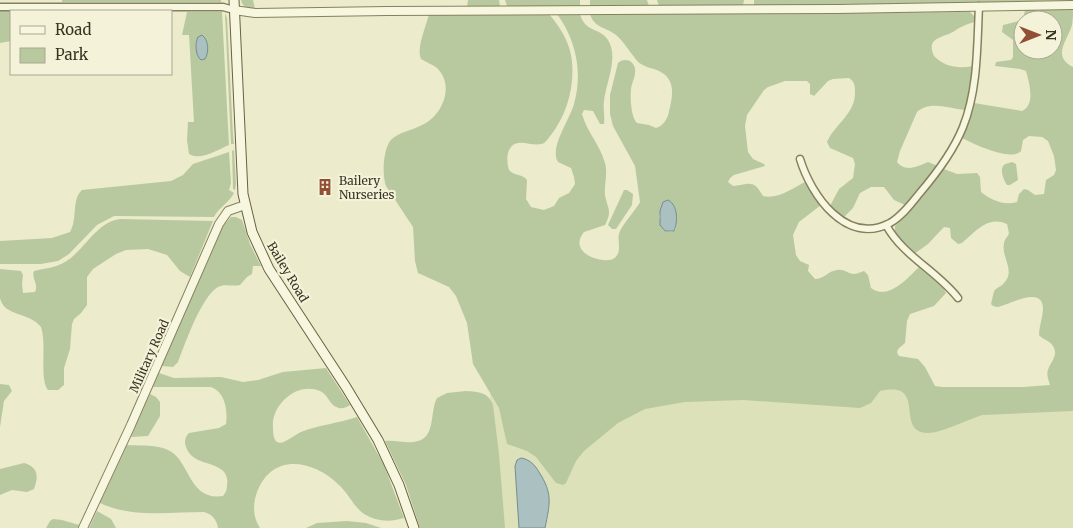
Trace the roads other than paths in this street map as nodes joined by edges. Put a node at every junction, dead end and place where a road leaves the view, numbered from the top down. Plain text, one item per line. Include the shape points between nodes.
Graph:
1 (234, 0) edge
2 (1073, 4) edge
3 (979, 6) junction
4 (0, 7) edge
5 (234, 10) junction
6 (800, 159) dead end
7 (245, 205) junction
8 (886, 224) junction
9 (958, 298) dead end
10 (83, 528) edge
11 (414, 528) edge

1 - 5 main road, Bailey Road
2 - 3 street
3 - 5 street via 252,13
3 - 8 street via 974,85 959,135 946,161 901,215
4 - 5 street via 223,7
5 - 7 main road, Bailey Road
6 - 8 street via 809,183 837,218 859,227 873,228
7 - 10 street, Military Road via 228,211 220,222
7 - 11 main road, Bailey Road via 252,232 267,265 382,447
8 - 9 street via 904,250 948,285

